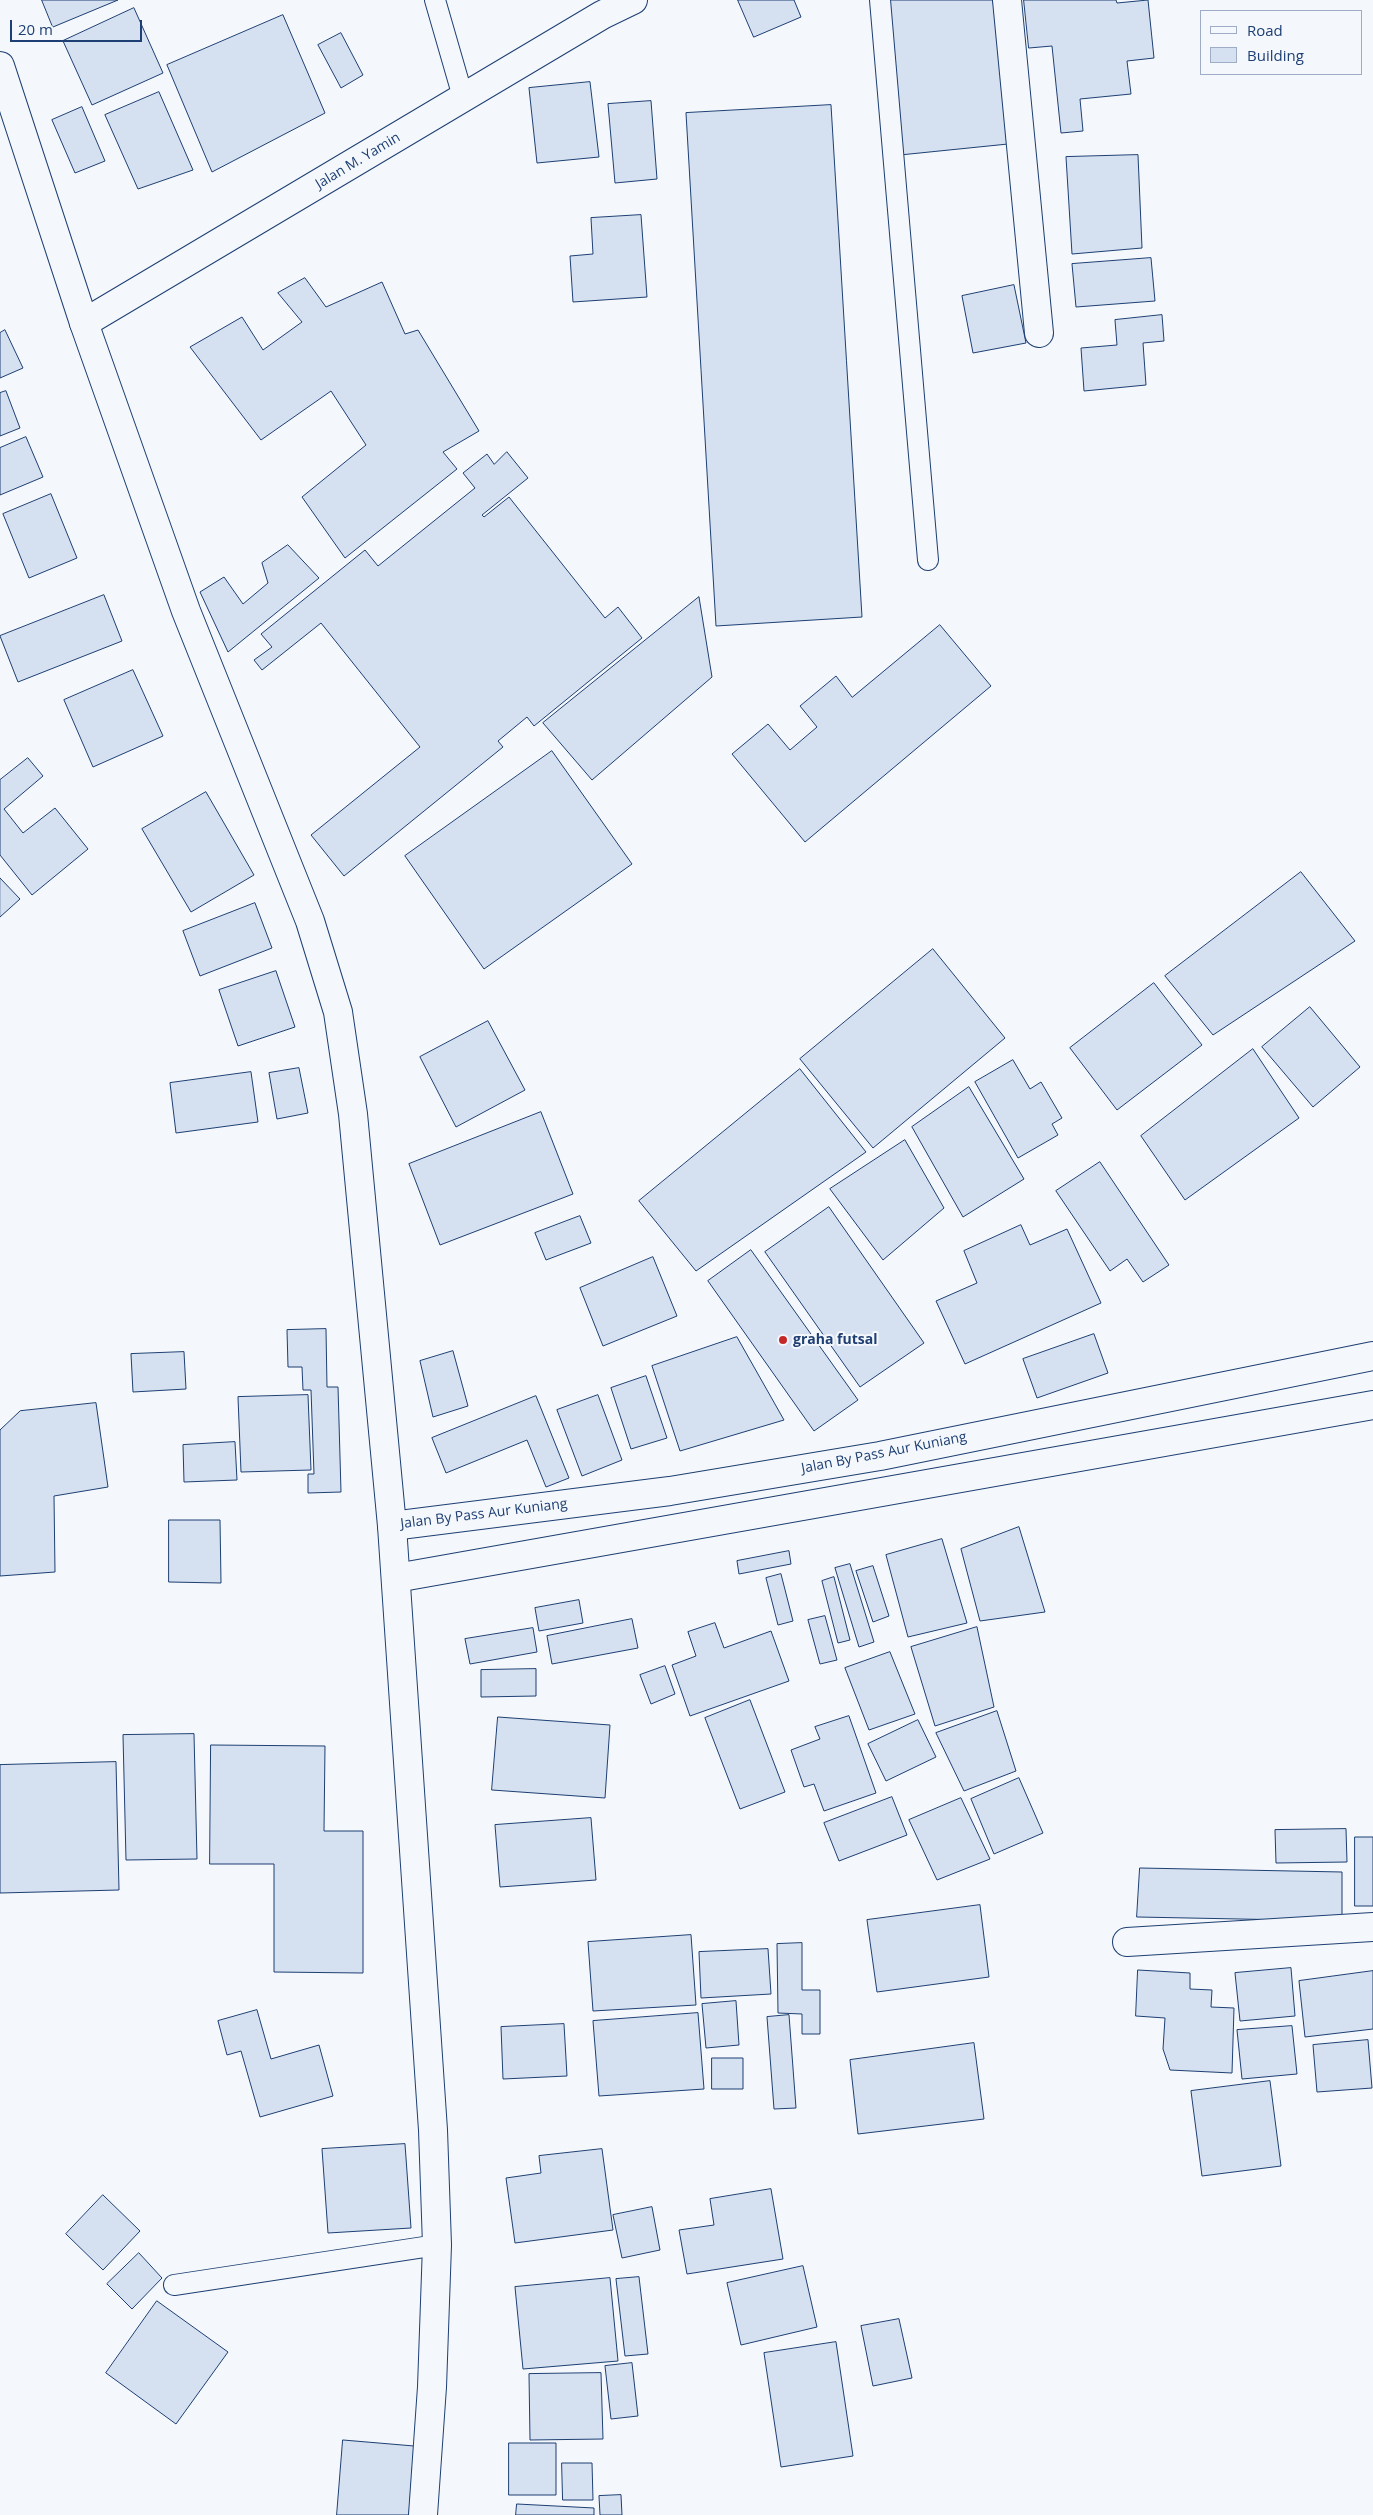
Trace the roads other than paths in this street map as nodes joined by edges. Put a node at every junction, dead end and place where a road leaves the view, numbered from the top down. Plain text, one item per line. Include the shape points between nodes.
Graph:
1 (434, 0) edge
2 (633, 0) edge
3 (880, 0) edge
4 (1007, 0) edge
5 (0, 66) edge
6 (463, 97) junction
7 (84, 323) junction
8 (1039, 333) dead end
9 (928, 560) dead end
10 (1373, 1356) edge
11 (1373, 1405) edge
12 (392, 1526) junction
13 (396, 1578) junction
14 (1373, 1927) edge
15 (1127, 1942) dead end
16 (437, 2245) junction
17 (174, 2285) dead end
18 (423, 2515) edge

1 - 6 lane
2 - 6 main road, Jalan M. Yamin
3 - 9 lane
4 - 8 main road
5 - 7 main road
6 - 7 main road, Jalan M. Yamin
7 - 12 main road via 186,611 310,921 338,1012 353,1114
10 - 12 main road, Jalan By Pass Aur Kuniang via 880,1456 670,1491
11 - 13 main road
12 - 13 main road
13 - 16 main road via 433,2130
14 - 15 main road
16 - 17 lane
16 - 18 main road

